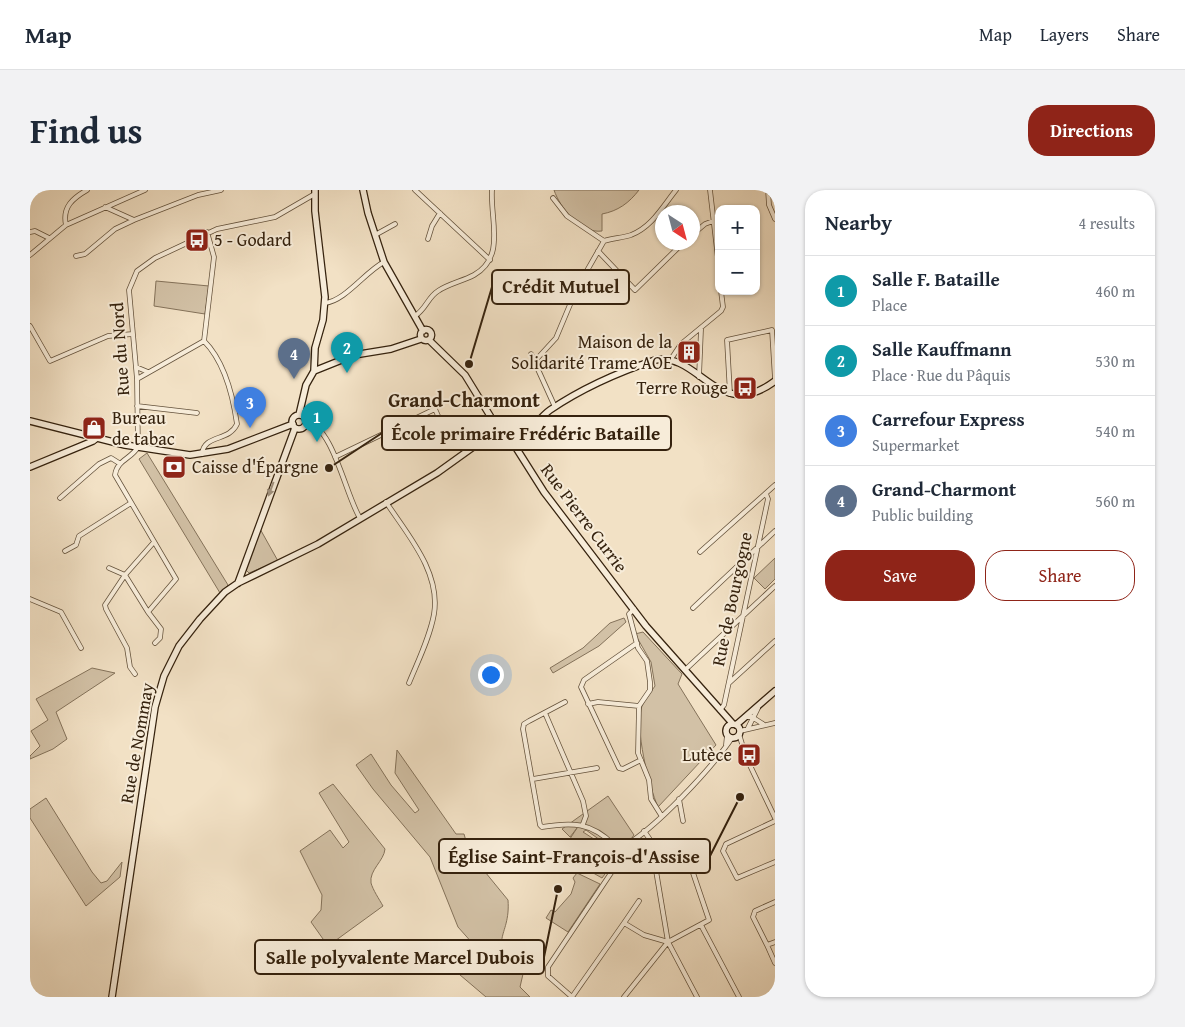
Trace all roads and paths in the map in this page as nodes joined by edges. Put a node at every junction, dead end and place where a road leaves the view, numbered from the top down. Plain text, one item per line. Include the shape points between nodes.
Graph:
1 (87, 190) edge
2 (145, 190) edge
3 (221, 190) edge
4 (363, 190) edge
5 (415, 190) edge
6 (492, 190) edge
7 (676, 190) edge
8 (710, 190) edge
9 (768, 190) edge
10 (314, 193) edge
11 (554, 198) dead end
12 (105, 207) junction
13 (440, 214) junction
14 (775, 219) edge
15 (134, 220) junction
16 (713, 221) junction
17 (395, 224) dead end
18 (66, 225) junction
19 (700, 228) edge
20 (30, 232) edge
21 (207, 232) junction
22 (374, 235) junction
23 (49, 238) junction
24 (428, 239) dead end
25 (604, 241) junction
26 (676, 250) edge
27 (717, 250) edge
28 (598, 251) junction
29 (30, 255) edge
30 (76, 256) dead end
31 (490, 260) junction
32 (384, 262) junction
33 (722, 295) edge
34 (325, 304) junction
35 (415, 316) junction
36 (30, 326) edge
37 (701, 329) junction
38 (423, 330) junction
39 (31, 332) edge
40 (133, 334) junction
41 (421, 338) junction
42 (429, 340) junction
43 (204, 341) junction
44 (531, 354) dead end
45 (671, 359) junction
46 (534, 362) junction
47 (136, 367) junction
48 (774, 368) edge
49 (314, 371) junction
50 (148, 372) junction
51 (699, 377) junction
52 (137, 379) junction
53 (775, 380) edge
54 (730, 394) junction
55 (137, 406) junction
56 (555, 407) junction
57 (197, 413) dead end
58 (299, 415) junction
59 (439, 418) dead end
60 (30, 421) edge
61 (306, 422) junction
62 (294, 426) junction
63 (500, 432) junction
64 (98, 438) junction
65 (512, 443) junction
66 (138, 447) junction
67 (202, 454) junction
68 (334, 457) junction
69 (119, 463) junction
70 (30, 468) edge
71 (775, 485) edge
72 (766, 494) junction
73 (60, 498) dead end
74 (386, 502) junction
75 (131, 503) junction
76 (360, 518) junction
77 (775, 531) edge
78 (154, 542) junction
79 (757, 547) junction
80 (64, 551) dead end
81 (700, 552) dead end
82 (109, 568) dead end
83 (125, 575) junction
84 (238, 583) junction
85 (775, 586) edge
86 (30, 599) edge
87 (693, 608) dead end
88 (634, 610) junction
89 (148, 612) junction
90 (742, 617) junction
91 (775, 641) edge
92 (155, 642) dead end
93 (637, 643) junction
94 (81, 648) dead end
95 (685, 670) junction
96 (135, 674) dead end
97 (409, 683) dead end
98 (729, 683) junction
99 (775, 691) edge
100 (565, 702) dead end
101 (588, 704) junction
102 (760, 705) junction
103 (639, 706) junction
104 (545, 713) junction
105 (722, 713) junction
106 (745, 717) junction
107 (754, 718) junction
108 (768, 724) junction
109 (775, 724) edge
110 (732, 725) junction
111 (748, 728) junction
112 (735, 735) junction
113 (641, 760) junction
114 (596, 768) dead end
115 (572, 772) junction
116 (533, 779) junction
117 (679, 799) junction
118 (661, 815) junction
119 (775, 820) edge
120 (683, 821) dead end
121 (582, 824) junction
122 (644, 831) junction
123 (614, 845) junction
124 (623, 847) junction
125 (615, 858) junction
126 (775, 862) edge
127 (656, 867) junction
128 (639, 901) dead end
129 (775, 902) edge
130 (624, 923) junction
131 (701, 925) junction
132 (668, 942) junction
133 (775, 942) edge
134 (767, 946) junction
135 (775, 963) edge
136 (112, 997) edge
137 (572, 997) edge
138 (624, 997) edge
139 (697, 997) edge
140 (739, 997) edge

1 - 18 street via 68,205
2 - 12 street
3 - 15 street via 198,195
4 - 22 street
5 - 13 street
6 - 31 street via 494,246
7 - 25 street via 642,228
8 - 16 street
9 - 14 street via 769,205
10 - 21 street via 275,217
10 - 34 street
11 - 25 street via 572,221
12 - 15 street
12 - 18 street
13 - 24 street
13 - 31 street
15 - 30 street via 115,229 84,254
16 - 19 street
16 - 27 street
17 - 22 street
18 - 23 street
20 - 23 street
21 - 40 street, Rue du Nord via 143,265 132,279
21 - 43 street via 214,257
22 - 32 street
23 - 29 street
25 - 28 street
26 - 28 street via 635,290
28 - 46 street via 577,288 556,338
31 - 35 street via 473,275 438,290 426,308
32 - 34 street
32 - 35 street
33 - 37 street via 721,311
34 - 49 street via 314,348
35 - 38 street
36 - 39 street
37 - 45 street via 681,344
37 - 51 street
38 - 41 street
38 - 42 street, Rue Pierre Currie via 432,334
39 - 40 street via 50,361 108,336
40 - 47 street, Rue du Nord
41 - 42 street
41 - 49 street via 391,349 354,356
42 - 63 street, Rue Pierre Currie via 470,381
43 - 50 street
43 - 67 street via 222,369 237,424 229,435 207,442
44 - 46 street
45 - 51 street
45 - 56 street via 644,363
46 - 56 street
47 - 50 street
47 - 52 street, Rue du Nord
48 - 53 street
48 - 54 street via 772,330 727,340
49 - 58 street via 306,385
50 - 52 street
51 - 54 street
52 - 55 street, Rue du Nord
53 - 54 street via 762,389
55 - 57 street
55 - 66 street, Rue du Nord
56 - 65 street via 525,436
58 - 61 street
58 - 62 street via 293,419
59 - 68 street via 435,409
60 - 64 street
61 - 62 street via 304,427
61 - 68 street via 317,425
62 - 67 street via 228,449
62 -> 84 street
63 - 65 street, Rue Pierre Currie
63 - 74 street, Rue de Nommay
64 - 66 street
64 - 70 street
65 - 88 street, Rue Pierre Currie via 544,492
66 - 67 street via 187,455
66 - 69 street
68 - 76 street
69 - 73 street via 112,458 99,464
69 - 75 street via 115,475
71 - 72 street
72 - 79 street, Rue de Bourgogne via 768,499
72 - 81 street
74 - 76 street, Rue de Nommay
74 - 97 street via 422,556 434,597 429,633
75 - 78 street
75 - 80 street via 79,536 76,545
76 - 84 street, Rue de Nommay via 318,544
77 - 79 street
78 - 83 street
78 - 89 street via 176,580
79 - 87 street
79 - 90 street, Rue de Bourgogne
82 - 83 street
83 - 89 street
83 - 96 street via 106,609 127,648 130,667
84 - 136 street, Rue de Nommay via 186,635 161,685
85 - 90 street
86 - 94 street via 62,612
88 - 93 street via 630,614
88 - 95 street, Rue Pierre Currie
89 - 92 street via 160,629 160,638
90 - 95 street
90 - 98 street, Rue de Bourgogne
91 - 98 street
93 - 101 street via 584,680 581,687
93 - 103 street via 647,661 650,686
95 - 105 street, Rue Pierre Currie
98 - 105 street, Rue de Bourgogne
99 - 102 street
100 - 104 street
101 - 103 street
101 - 113 street via 619,768
102 - 106 street
102 - 107 street
103 - 113 street via 638,753
104 - 115 street
104 - 116 street via 524,724 523,729
105 - 110 street, Rue Pierre Currie
106 - 107 street
106 - 110 street
107 - 108 street
107 - 111 street
108 - 109 street
108 - 111 street
110 - 112 street, Rue Pierre Currie
110 - 112 street
111 - 112 street
112 - 117 street
112 - 119 street
113 - 118 street via 649,780 651,799
114 - 115 street
115 - 116 street
115 - 121 street via 586,809
116 - 121 street via 542,827
117 - 118 street
117 - 120 street
118 - 122 street
119 - 126 street via 724,847 723,851 736,877 740,878
121 - 123 street
122 - 124 street
122 - 127 street via 651,842
123 - 124 street
123 - 125 street via 610,852
124 - 125 street via 624,854
125 - 137 street via 613,870 548,967 548,976
127 - 131 street via 690,864 709,916
127 - 132 street
128 - 130 street
129 - 134 street via 753,913
130 - 132 street via 644,935
130 - 137 street
131 - 132 street
131 - 140 street
132 - 138 street
132 - 139 street
133 - 134 street
134 - 135 street

